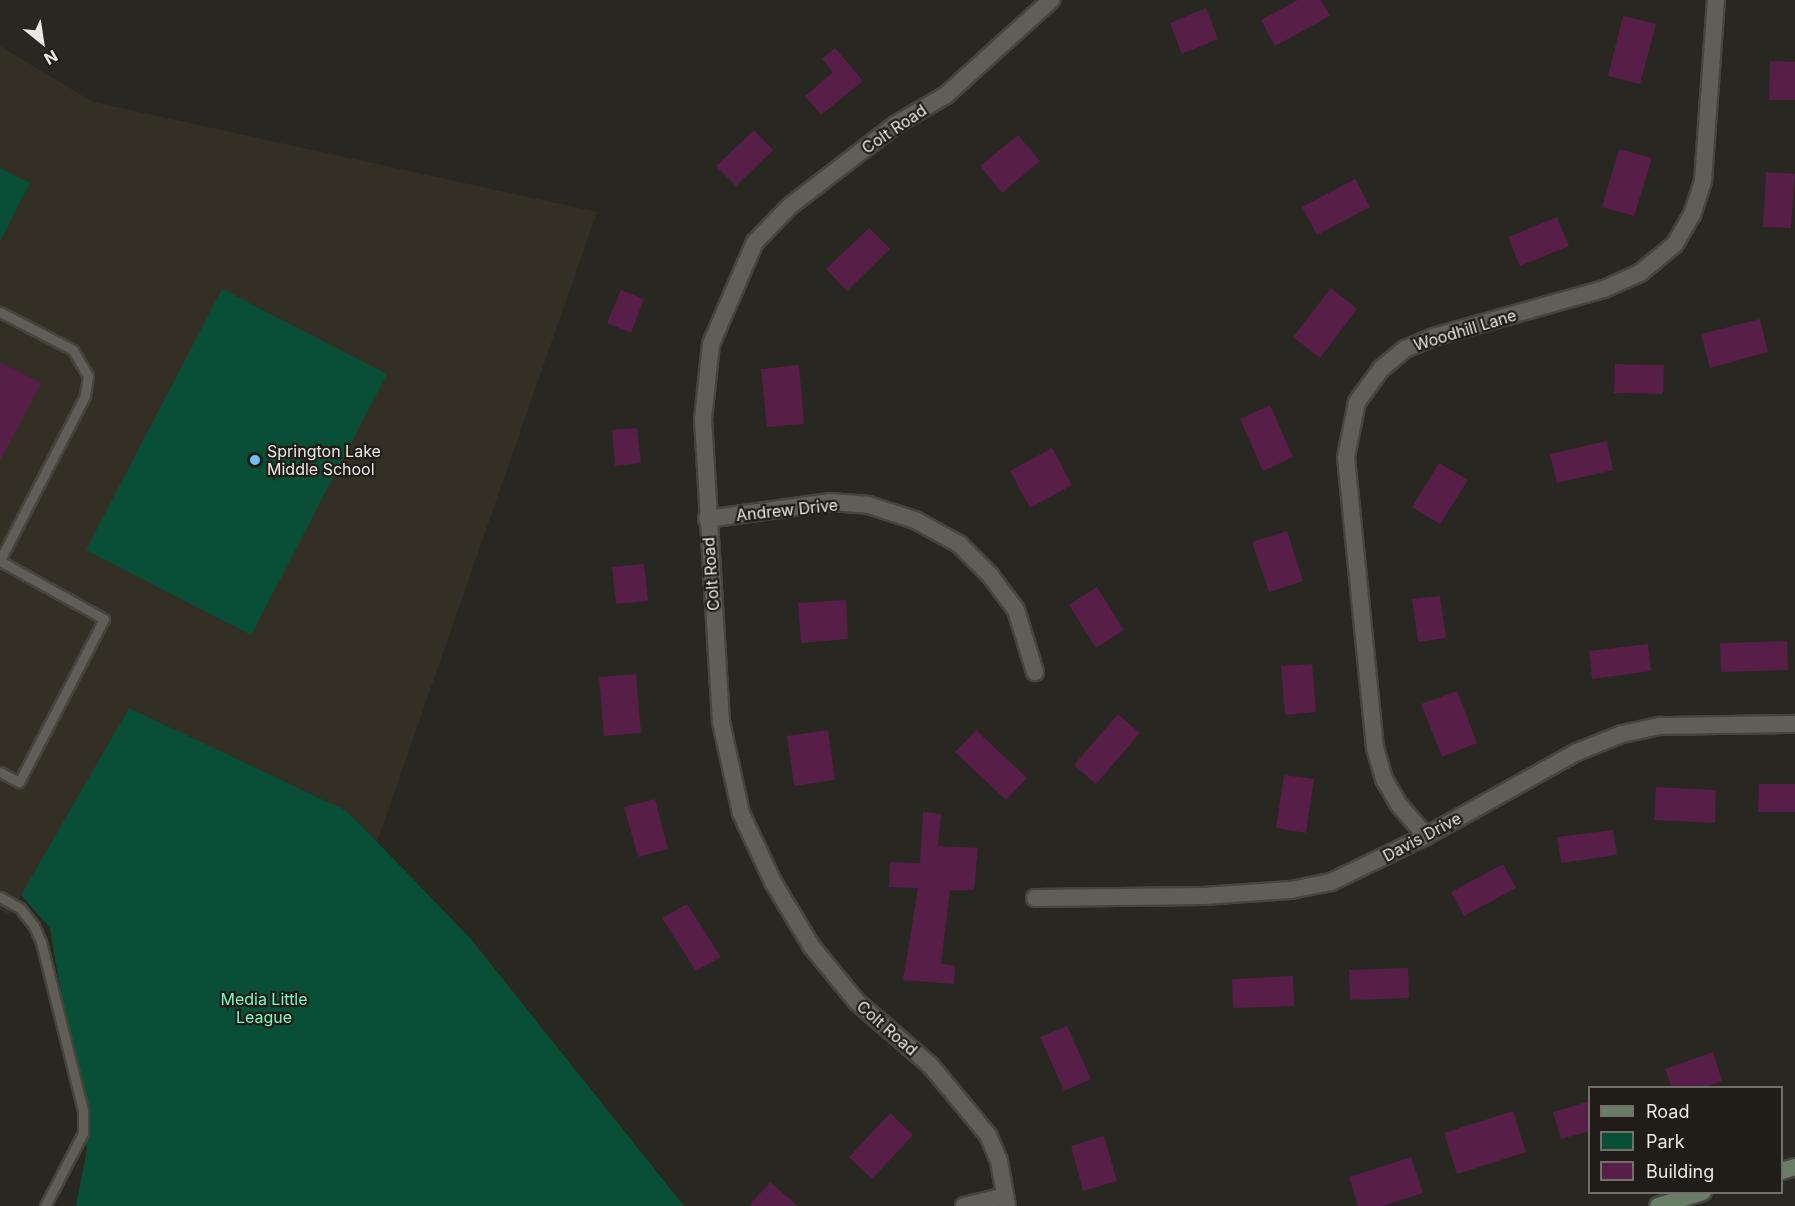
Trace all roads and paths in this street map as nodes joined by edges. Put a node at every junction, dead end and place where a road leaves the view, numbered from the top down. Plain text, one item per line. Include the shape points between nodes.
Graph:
1 (1051, 0) edge
2 (1716, 0) edge
3 (0, 312) edge
4 (707, 519) junction
5 (0, 560) edge
6 (1035, 672) dead end
7 (1795, 724) edge
8 (0, 772) edge
9 (1426, 836) junction
10 (0, 897) edge
11 (1035, 898) dead end
12 (1694, 1198) edge
13 (1006, 1201) edge
14 (45, 1206) edge
15 (964, 1206) edge
16 (1658, 1206) edge

1 - 4 street, Colt Road via 946,95 886,132 790,206 754,242 711,344 703,419
2 - 9 street, Woodhill Lane via 1703,181 1692,215 1675,244 1640,273 1604,289 1433,337 1405,349 1381,369 1357,402 1346,457 1375,748 1384,779 1399,805
3 - 5 lane via 73,350 88,376 85,396
4 - 6 street, Andrew Drive via 830,502 868,505 915,520 959,544 990,575 1016,610
4 - 13 street, Colt Road via 721,722 741,813 773,882 812,947 857,1002 930,1065 988,1135 999,1161
5 - 8 lane via 105,619 19,782
7 - 9 street, Davis Drive via 1661,726 1622,734 1577,753
9 - 11 street, Davis Drive via 1331,882 1291,890 1203,896
10 - 14 lane via 20,909 41,942 83,1111 80,1141
12 - 16 main road
13 - 15 street

